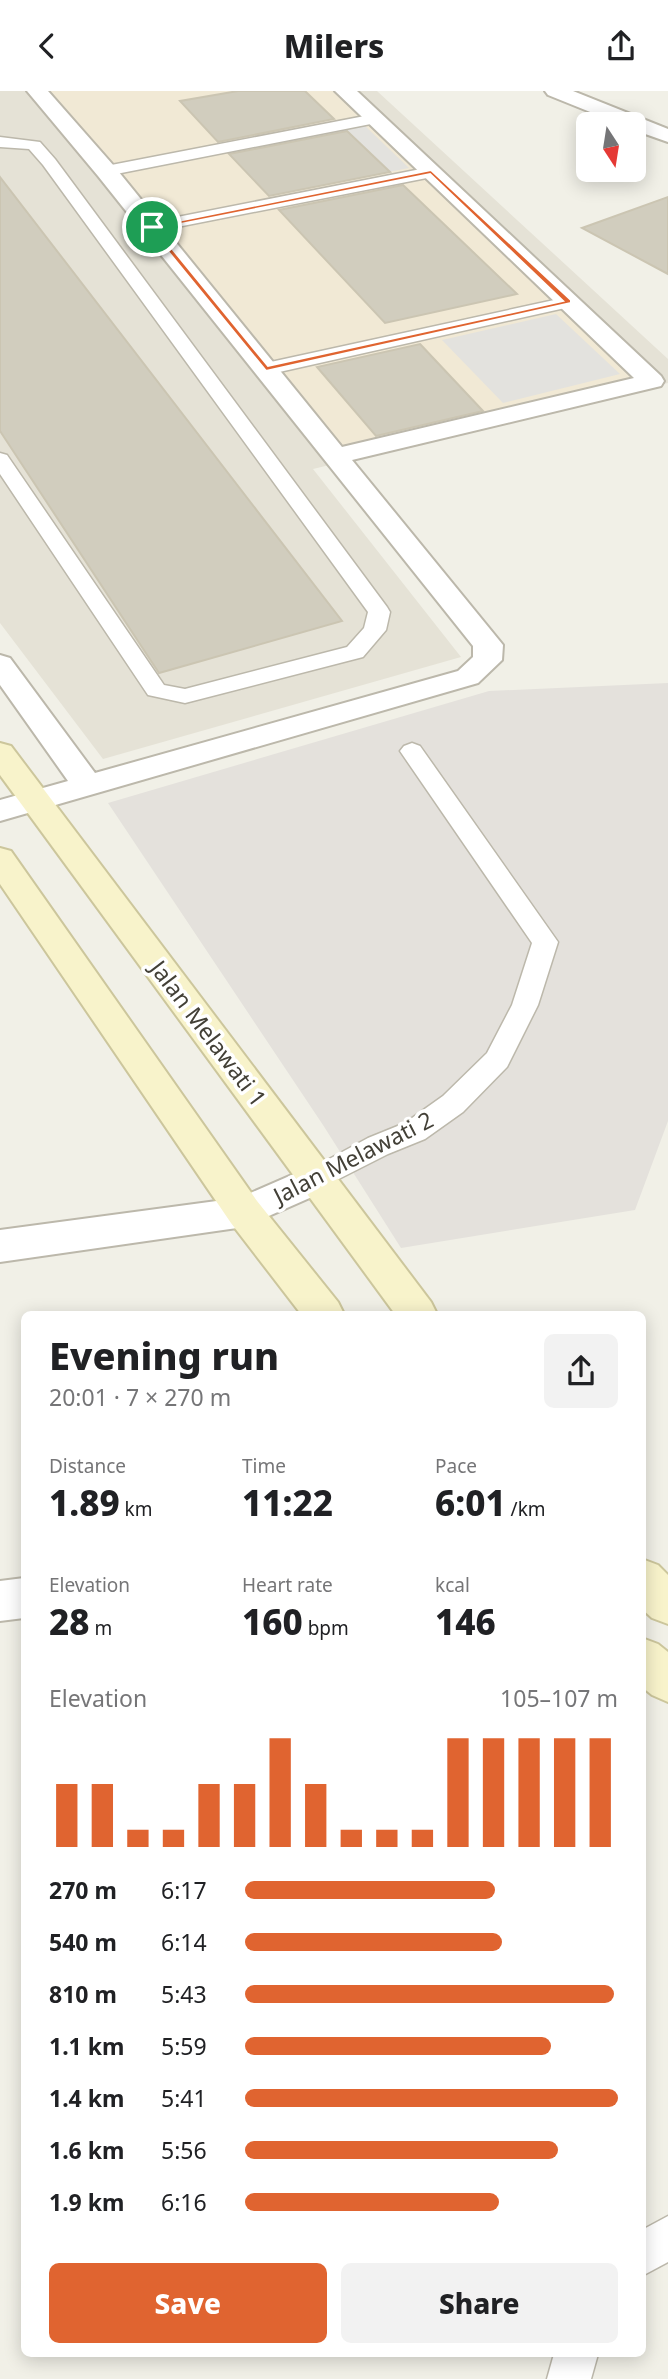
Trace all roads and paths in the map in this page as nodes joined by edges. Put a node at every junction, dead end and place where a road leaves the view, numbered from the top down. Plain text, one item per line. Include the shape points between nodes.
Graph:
1 (37, 91) edge
2 (345, 91) edge
3 (555, 91) edge
4 (375, 119) junction
5 (668, 136) edge
6 (0, 142) edge
7 (106, 171) junction
8 (431, 172) junction
9 (152, 227) junction
10 (568, 302) junction
11 (266, 369) junction
12 (336, 456) junction
13 (0, 459) edge
14 (22, 491) junction
15 (0, 499) edge
16 (0, 664) edge
17 (412, 751) dead end
18 (0, 753) edge
19 (89, 786) junction
20 (36, 801) junction
21 (0, 811) edge
22 (0, 859) edge
23 (317, 1179) junction
24 (244, 1212) junction
25 (0, 1246) edge
26 (322, 1311) edge
27 (415, 1311) edge
28 (646, 1583) edge
29 (21, 1598) edge
30 (0, 1601) edge
31 (668, 1604) edge
32 (646, 1662) edge
33 (668, 1680) edge
34 (668, 2237) edge
35 (646, 2252) edge
36 (575, 2357) edge
37 (569, 2379) edge

1 - 7 street
2 - 4 street
3 - 5 street
4 - 7 lane
4 - 8 street
6 - 14 lane via 34,145 49,162 379,612 375,630 355,652 185,696 156,690
7 - 9 street
8 - 9 lane
8 - 10 street
9 - 11 street
10 - 11 lane
10 - 12 street via 652,381
11 - 12 street
12 - 19 street via 488,645 487,660 468,677
13 - 14 lane
14 - 15 lane
16 - 19 street
17 - 23 lane, Jalan Melawati 2 via 545,941 525,1005 497,1060 453,1104 415,1131
18 - 20 street, Jalan Melawati 1
19 - 20 street
20 - 21 street
20 - 23 street, Jalan Melawati 1
22 - 24 street
23 - 24 street, Jalan Melawati 2
23 - 27 street, Jalan Melawati 1
24 - 25 street, Jalan Melawati 2
24 - 26 street
28 - 31 street
29 - 30 street
32 - 33 street
34 - 35 lane
36 - 37 lane

